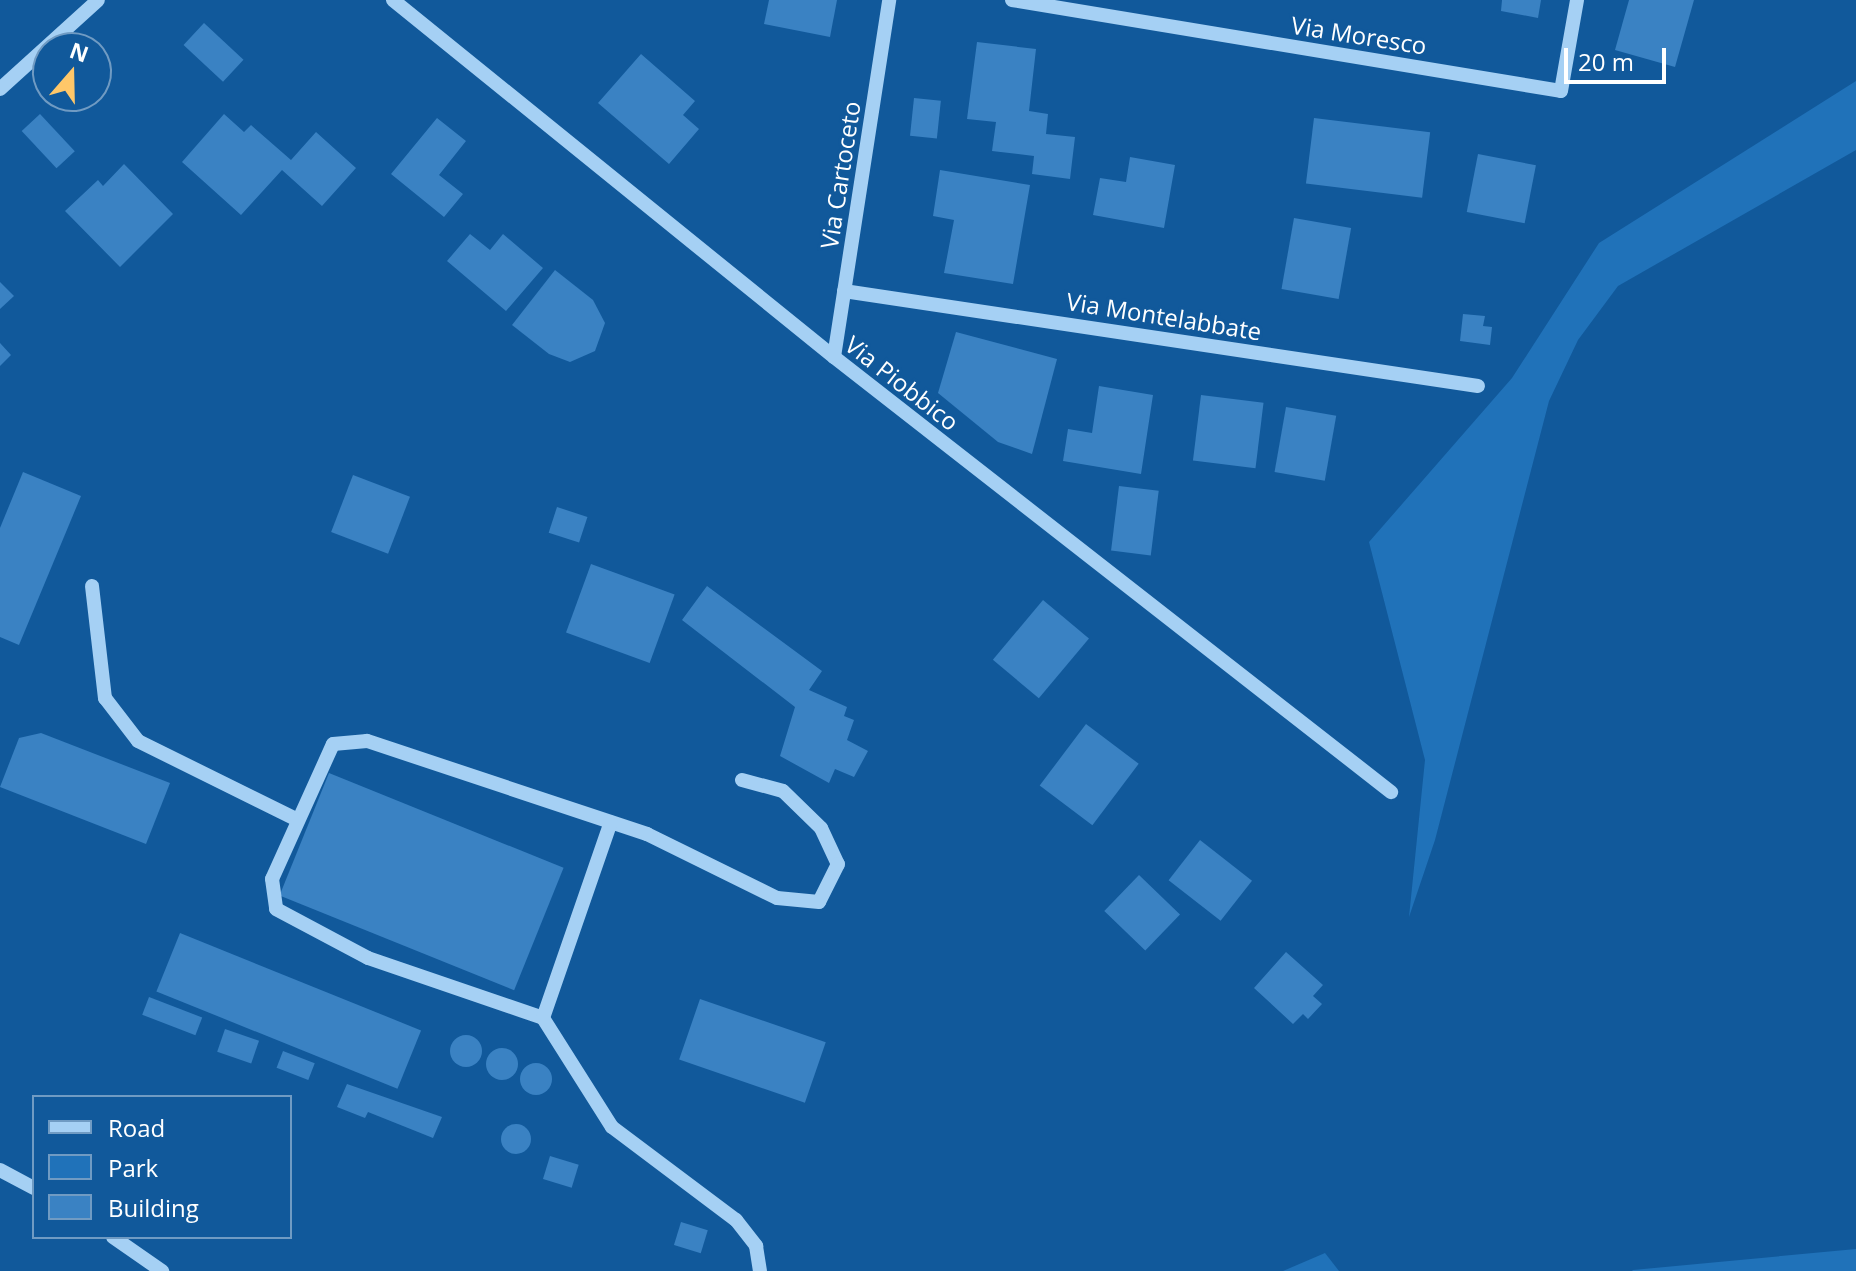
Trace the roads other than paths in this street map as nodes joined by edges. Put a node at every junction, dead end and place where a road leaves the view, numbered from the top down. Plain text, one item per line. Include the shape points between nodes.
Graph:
1 (98, 0) edge
2 (393, 0) edge
3 (889, 0) edge
4 (1012, 0) edge
5 (1577, 0) edge
6 (0, 89) edge
7 (844, 291) junction
8 (834, 357) junction
9 (1478, 386) dead end
10 (92, 586) dead end
11 (742, 780) dead end
12 (1391, 792) dead end
13 (298, 820) junction
14 (611, 822) junction
15 (543, 1018) junction
16 (0, 1170) edge
17 (32, 1187) edge
18 (116, 1239) edge
19 (162, 1271) edge
20 (760, 1271) edge

1 - 6 street
2 - 8 street, Via Piobbico
3 - 7 street, Via Cartoceto
4 - 5 street, Via Moresco via 1561,91
7 - 8 street, Via Cartoceto
7 - 9 street, Via Montelabbate
8 - 12 street, Via Piobbico
10 - 13 street via 105,698 138,741
11 - 14 street via 783,791 821,828 838,864 819,902 777,898 647,834
13 - 14 street via 333,744 367,741
13 - 15 street via 272,879 276,909 368,958
14 - 15 street
15 - 20 street via 612,1127 736,1220 756,1246
16 - 17 street
18 - 19 street

